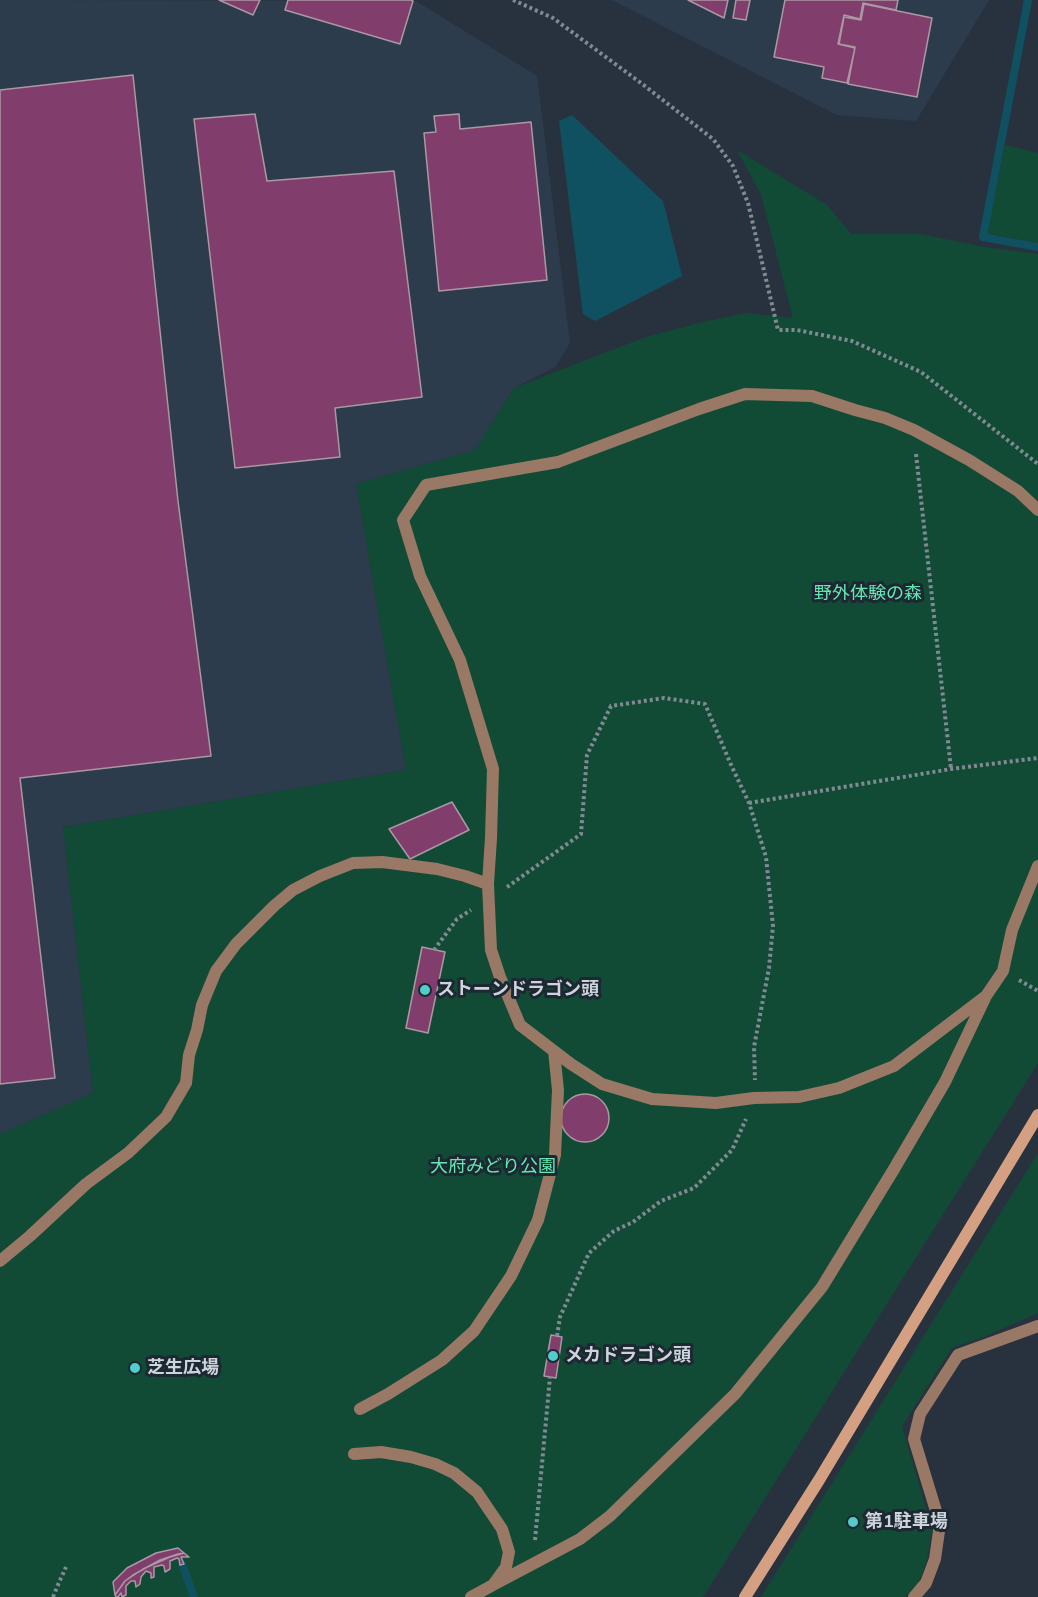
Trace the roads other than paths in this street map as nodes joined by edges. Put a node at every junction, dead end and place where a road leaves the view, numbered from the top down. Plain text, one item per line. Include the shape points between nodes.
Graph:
1 (1038, 510) edge
2 (1038, 866) edge
3 (488, 884) junction
4 (986, 996) junction
5 (554, 1051) junction
6 (1038, 1114) edge
7 (0, 1261) edge
8 (1038, 1326) edge
9 (360, 1409) dead end
10 (354, 1454) dead end
11 (493, 1585) junction
12 (471, 1597) edge
13 (745, 1597) edge
14 (914, 1597) edge

1 - 3 street via 1018,491 914,430 813,396 745,394 558,462 426,485 403,520 420,576 460,660 493,769
2 - 4 street via 1012,930 1003,971
3 - 5 street via 491,950 500,977 520,1025
3 - 7 street via 437,869 382,862 352,864 293,890 243,937 216,971 202,1005 186,1083 166,1117
4 - 5 street via 894,1066 839,1088 799,1097 717,1103 652,1099 602,1084
4 - 11 street via 945,1082 822,1287 735,1394 638,1490 580,1539
5 - 9 street via 558,1090 555,1155 538,1220 511,1276 474,1331 442,1360
6 - 13 street
8 - 14 street via 958,1355 920,1414 914,1439 940,1524 935,1559 926,1583
10 - 11 street via 381,1452 411,1457 454,1473 477,1492 502,1529 509,1552 506,1567
11 - 12 street

